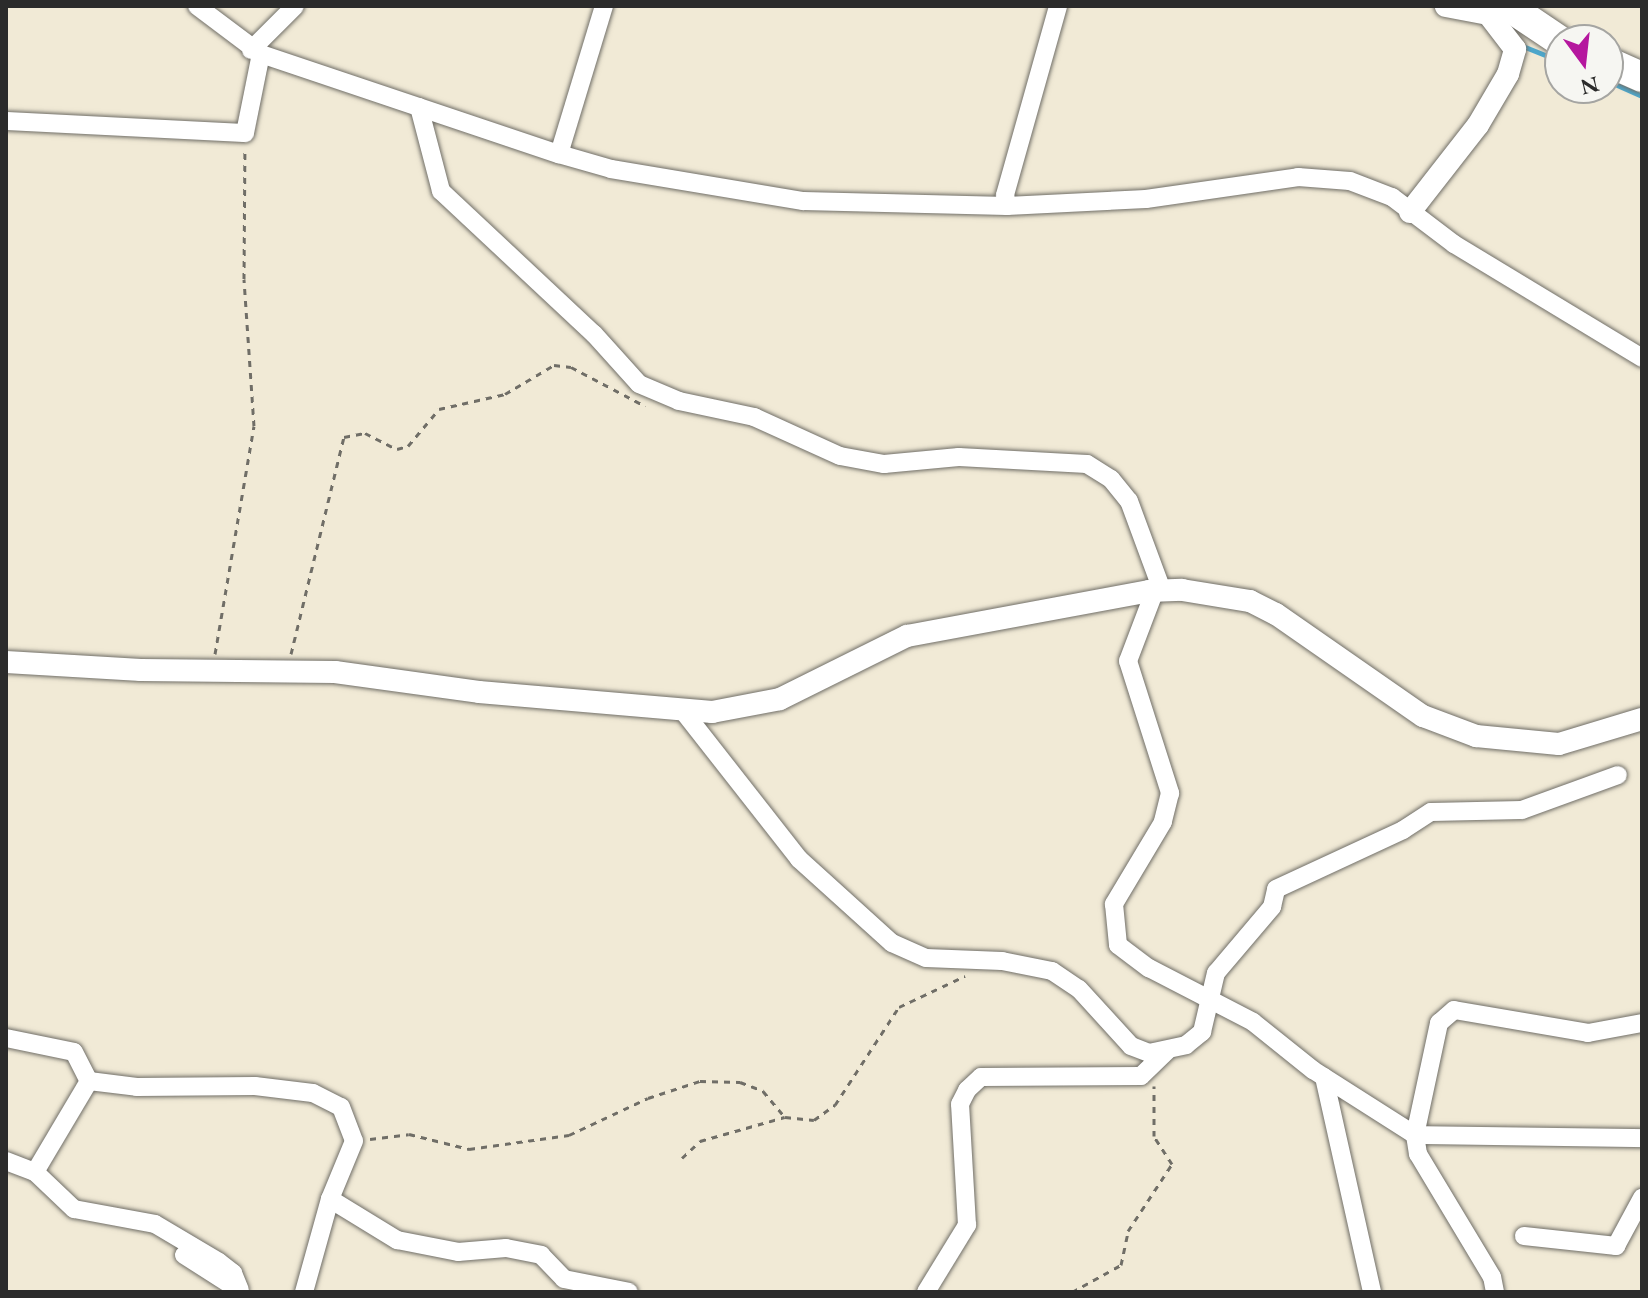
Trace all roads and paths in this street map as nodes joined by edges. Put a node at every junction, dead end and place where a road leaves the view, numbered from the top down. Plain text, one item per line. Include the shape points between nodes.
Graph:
1 (197, 6) edge
2 (295, 6) edge
3 (604, 6) edge
4 (1058, 6) edge
5 (1454, 9) edge
6 (1504, 26) edge
7 (1544, 37) edge
8 (256, 52) junction
9 (419, 107) junction
10 (6, 121) edge
11 (245, 133) junction
12 (559, 154) junction
13 (1007, 206) junction
14 (1410, 212) junction
15 (1642, 358) edge
16 (649, 407) dead end
17 (1159, 590) junction
18 (6, 662) edge
19 (212, 669) junction
20 (287, 669) junction
21 (683, 711) junction
22 (1642, 719) edge
23 (1618, 775) dead end
24 (967, 975) dead end
25 (1207, 998) junction
26 (1639, 1030) edge
27 (6, 1038) edge
28 (1163, 1052) junction
29 (1324, 1077) junction
30 (89, 1081) junction
31 (785, 1117) junction
32 (1415, 1135) junction
33 (1642, 1138) edge
34 (354, 1141) junction
35 (682, 1158) dead end
36 (6, 1161) edge
37 (35, 1172) junction
38 (1642, 1198) edge
39 (330, 1199) junction
40 (1524, 1236) dead end
41 (174, 1249) dead end
42 (241, 1291) edge
43 (304, 1292) edge
44 (629, 1292) edge
45 (926, 1292) edge
46 (1072, 1292) edge
47 (1372, 1292) edge
48 (1495, 1292) edge

1 - 8 street
2 - 8 street
3 - 12 street
4 - 13 street via 1005,195
5 - 6 street
6 - 7 highway
6 - 14 street via 1508,74 1478,125
8 - 9 street
8 - 11 street
9 - 12 street
9 - 17 street via 441,191 639,384 679,401 754,417 840,456 884,464 959,457 1087,464 1111,479 1129,501
10 - 11 street
11 - 19 path via 244,279 254,426
12 - 13 street via 611,169 803,201
13 - 14 street via 1146,199 1330,177 1392,197
14 - 15 street
16 - 20 path via 571,367 554,365 505,394 439,409 408,446 397,449 365,433 344,437
17 - 21 street via 907,636 780,699 745,709
17 - 22 street via 1250,601 1303,628 1423,716 1476,736 1559,744
17 - 25 street via 1128,661 1170,793 1163,822 1114,904 1118,945
18 - 19 street
19 - 20 street
20 - 21 street
21 - 28 street via 809,871 892,943 926,958 1002,961 1052,971 1079,989 1131,1046
23 - 25 street via 1522,810 1431,812 1276,889 1272,907 1216,973
24 - 31 path via 899,1007 835,1105 814,1120
25 - 28 street via 1202,1032
25 - 29 street via 1253,1022
26 - 32 street via 1588,1033 1454,1010 1439,1023
27 - 30 street via 74,1052
28 - 45 street via 1141,1076 981,1077 967,1090 960,1104 967,1225
28 - 46 path via 1151,1119 1161,1153 1172,1164 1128,1231 1121,1265
29 - 32 street
29 - 47 street
30 - 34 street via 313,1093 341,1107
30 - 37 street
31 - 34 path via 763,1091 740,1082 700,1081 648,1098 569,1135 469,1149 409,1134
31 - 35 path via 700,1141
32 - 33 street
32 - 48 street via 1418,1154 1492,1277
34 - 39 street
36 - 37 street
37 - 42 street via 74,1209 155,1224 219,1262 233,1273
38 - 40 street via 1616,1246
39 - 43 street
39 - 44 street via 397,1240 458,1252 506,1248 541,1255 564,1279
41 - 42 street

